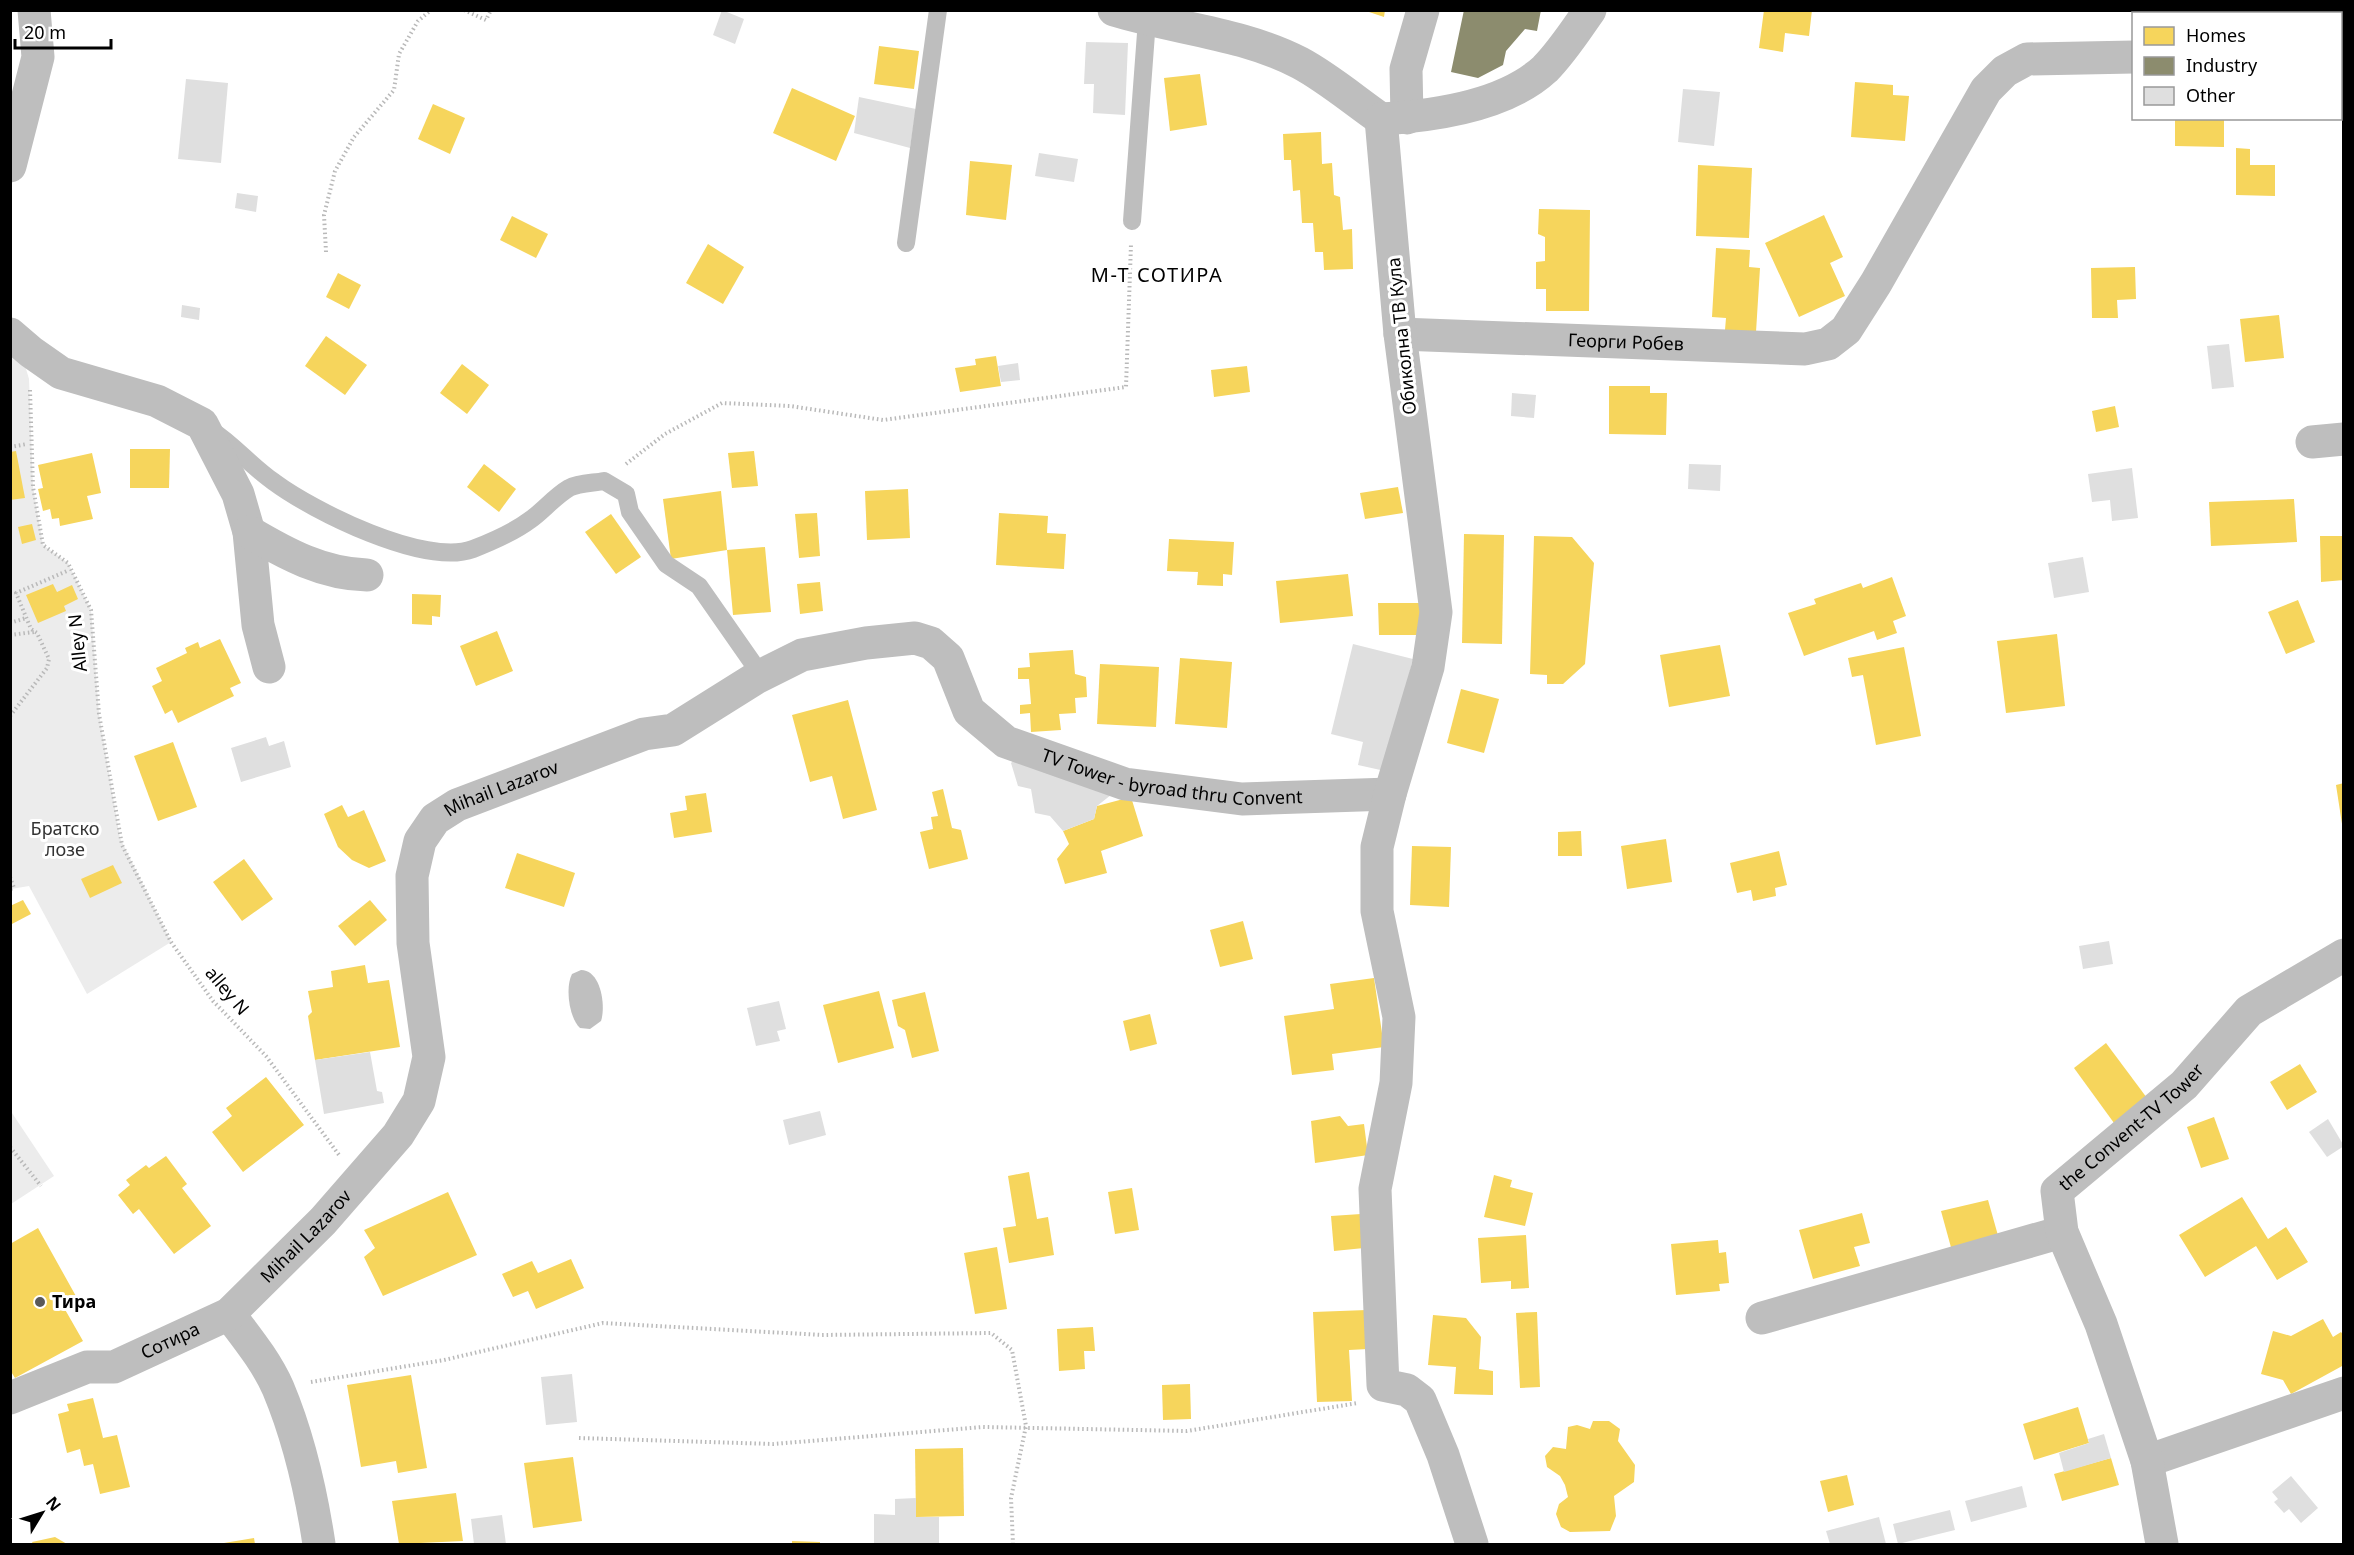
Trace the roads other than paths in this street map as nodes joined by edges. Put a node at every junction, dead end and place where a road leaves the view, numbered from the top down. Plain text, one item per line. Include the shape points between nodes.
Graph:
1 (34, 10) edge
2 (938, 10) edge
3 (1114, 10) edge
4 (1423, 10) edge
5 (1590, 10) edge
6 (1147, 20) junction
7 (2132, 57) edge
8 (1394, 118) junction
9 (10, 166) edge
10 (1132, 221) road end
11 (906, 243) dead end
12 (1400, 334) junction
13 (17, 340) edge
14 (202, 424) junction
15 (249, 532) junction
16 (367, 575) dead end
17 (269, 667) dead end
18 (756, 678) junction
19 (969, 711) joint
20 (1389, 794) junction
21 (2343, 955) edge
22 (2062, 1232) junction
23 (229, 1314) junction
24 (1762, 1318) dead end
25 (2343, 1393) edge
26 (10, 1398) edge
27 (2148, 1461) junction
28 (319, 1545) edge
29 (1472, 1545) edge
30 (2162, 1545) edge

1 - 9 street via 38,57
2 - 11 lane
3 - 6 street
4 - 8 street, Обиколна ТВ Кула
5 - 8 street via 1544,69 1512,91 1443,112
6 - 8 street via 1224,34 1301,63
6 - 10 lane
7 - 12 street, Георги Робев via 2027,59 2005,71 1986,90 1846,330 1828,344 1805,349
8 - 12 street, Обиколна ТВ Кула
12 - 20 street, Обиколна ТВ Кула via 1436,612 1428,667
13 - 14 street via 61,373 157,401
14 - 15 street via 238,494
14 - 18 lane via 231,443 273,482 309,503 357,528 413,548 445,553 471,550 529,521 570,487 604,481 626,494 630,512 666,564 699,586 752,662
15 - 16 street via 318,567
15 - 17 street via 258,625
18 - 19 street, Mihail Lazarov via 802,655 915,638 931,643 948,658
18 - 23 street, Mihail Lazarov via 673,730 644,734 457,806 435,819 420,841 412,876 413,943 429,1057 419,1101 398,1135 323,1221
19 - 20 street, TV Tower - byroad thru Convent via 1006,742 1125,784 1242,799
20 - 29 street, Обиколна ТВ Кула via 1377,847 1377,911 1399,1017 1396,1083 1375,1189 1383,1385 1407,1390 1420,1400 1443,1455
21 - 22 street, the Convent-TV Tower via 2249,1011 2184,1085 2057,1191
22 - 24 street
22 - 27 street, the Convent-TV Tower via 2101,1324
23 - 26 street, Сотира via 114,1367 87,1367
23 - 28 street via 259,1353 278,1388 309,1479
25 - 27 street
27 - 30 street, the Convent-TV Tower

